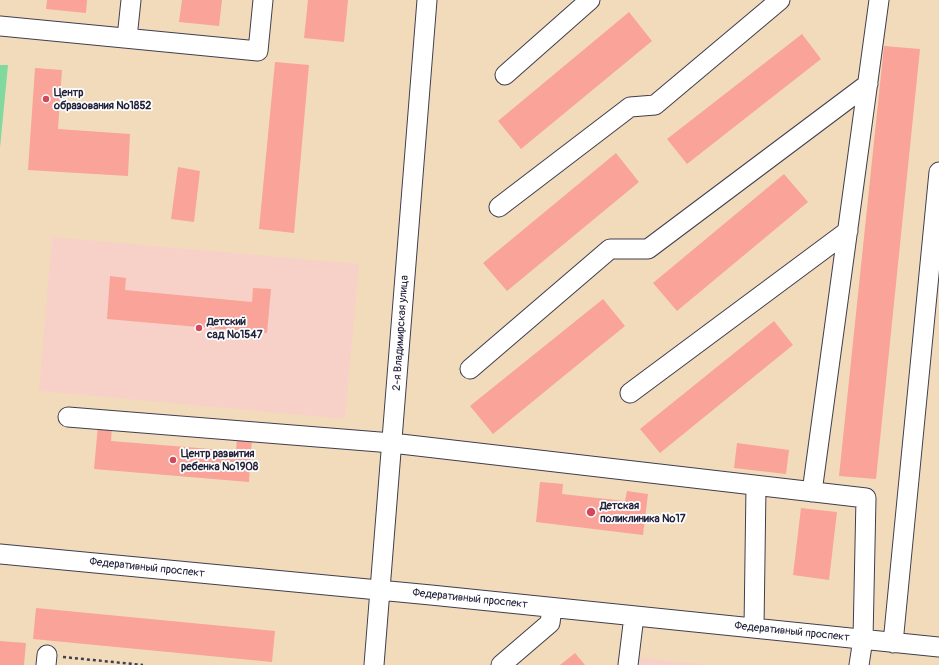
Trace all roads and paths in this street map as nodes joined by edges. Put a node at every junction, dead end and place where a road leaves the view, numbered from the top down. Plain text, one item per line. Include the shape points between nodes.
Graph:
1 (131, 0) edge
2 (263, 0) edge
3 (427, 0) edge
4 (590, 0) edge
5 (780, 0) edge
6 (879, 0) edge
7 (0, 26) edge
8 (127, 38) junction
9 (505, 75) dead end
10 (868, 84) junction
11 (939, 172) edge
12 (499, 207) dead end
13 (848, 231) junction
14 (470, 368) dead end
15 (630, 393) dead end
16 (68, 417) dead end
17 (392, 443) junction
18 (756, 486) junction
19 (812, 492) junction
20 (0, 554) edge
21 (381, 591) junction
22 (552, 608) junction
23 (634, 616) junction
24 (754, 628) junction
25 (863, 638) junction
26 (893, 642) junction
27 (939, 647) edge
28 (47, 660) edge
29 (143, 665) edge
30 (374, 665) edge
31 (501, 665) edge
32 (628, 665) edge
33 (859, 665) edge

1 - 8 street
2 - 8 street via 258,51
3 - 17 street, 2-я Владимирская улица
4 - 9 street
5 - 12 street via 655,105 630,107
6 - 10 street
7 - 8 street
10 - 13 street
10 - 14 street via 648,249 610,249
11 - 26 street
13 - 15 street
13 - 19 street
16 - 17 street
17 - 18 street
17 - 21 street, 2-я Владимирская улица
18 - 19 street
18 - 24 street
19 - 25 street via 866,498
20 - 21 street, Федеративный проспект
21 - 22 street, Федеративный проспект
21 - 30 street, 2-я Владимирская улица
22 - 23 street, Федеративный проспект
22 - 31 street via 550,623
23 - 24 street, Федеративный проспект
23 - 32 street
24 - 25 street, Федеративный проспект
25 - 26 street, Федеративный проспект
25 - 33 street
26 - 27 street, Федеративный проспект
28 - 29 path

